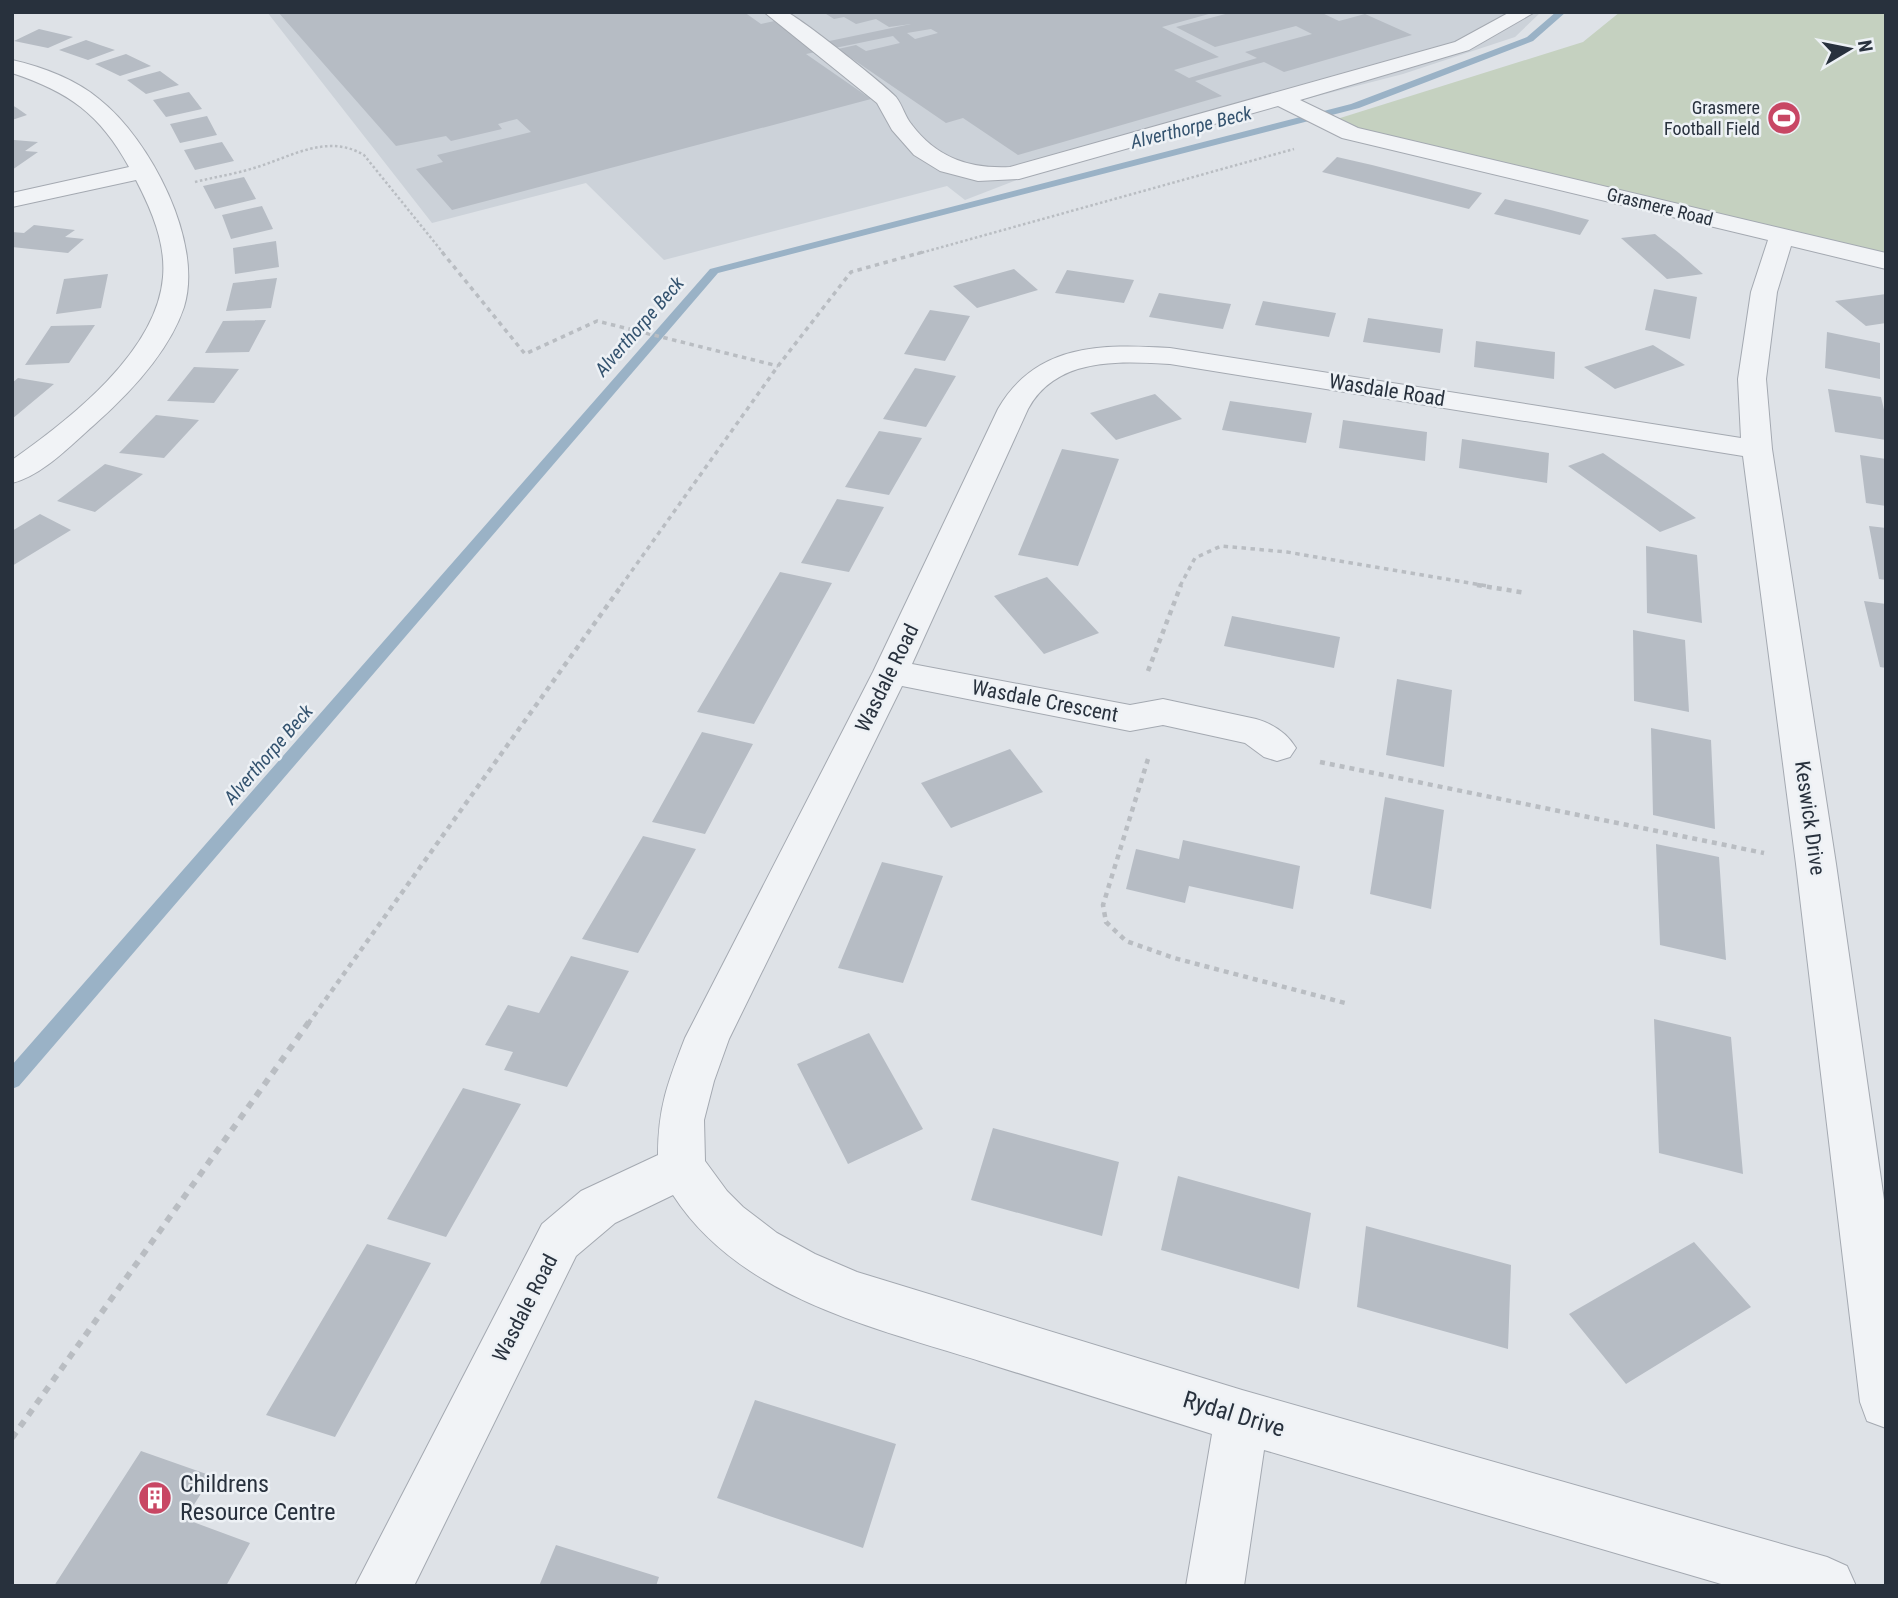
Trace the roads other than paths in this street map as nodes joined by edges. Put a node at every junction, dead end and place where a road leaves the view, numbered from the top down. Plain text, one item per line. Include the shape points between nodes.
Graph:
1 (774, 12) edge
2 (1525, 12) edge
3 (12, 66) edge
4 (1281, 99) junction
5 (148, 181) junction
6 (12, 200) edge
7 (1782, 236) junction
8 (1886, 261) edge
9 (1756, 449) junction
10 (12, 474) edge
11 (891, 672) junction
12 (1277, 748) road end
13 (682, 1167) junction
14 (1886, 1402) edge
15 (1242, 1417) junction
16 (384, 1586) edge
17 (1215, 1586) edge
18 (1827, 1586) edge

1 - 4 street via 889,103 898,123 929,154 973,175 1011,174
2 - 4 street via 1462,46
3 - 5 street via 69,86 94,103 118,127
4 - 7 street, Grasmere Road via 1350,133
5 - 6 street
5 - 10 street via 174,249 176,280 164,320 138,362 103,402
7 - 8 street, Grasmere Road
7 - 9 street, Keswick Drive via 1764,292 1752,379
9 - 11 street, Wasdale Road via 1170,356 1111,355 1069,363 1027,387 1013,410
9 - 14 street, Keswick Drive
11 - 12 street, Wasdale Crescent via 1256,732
11 - 13 street, Wasdale Road via 707,1038 681,1120
13 - 15 street, Rydal Drive via 710,1207 761,1252 811,1279
13 - 16 street, Wasdale Road via 598,1207 559,1240
15 - 17 street
15 - 18 street, Rydal Drive

